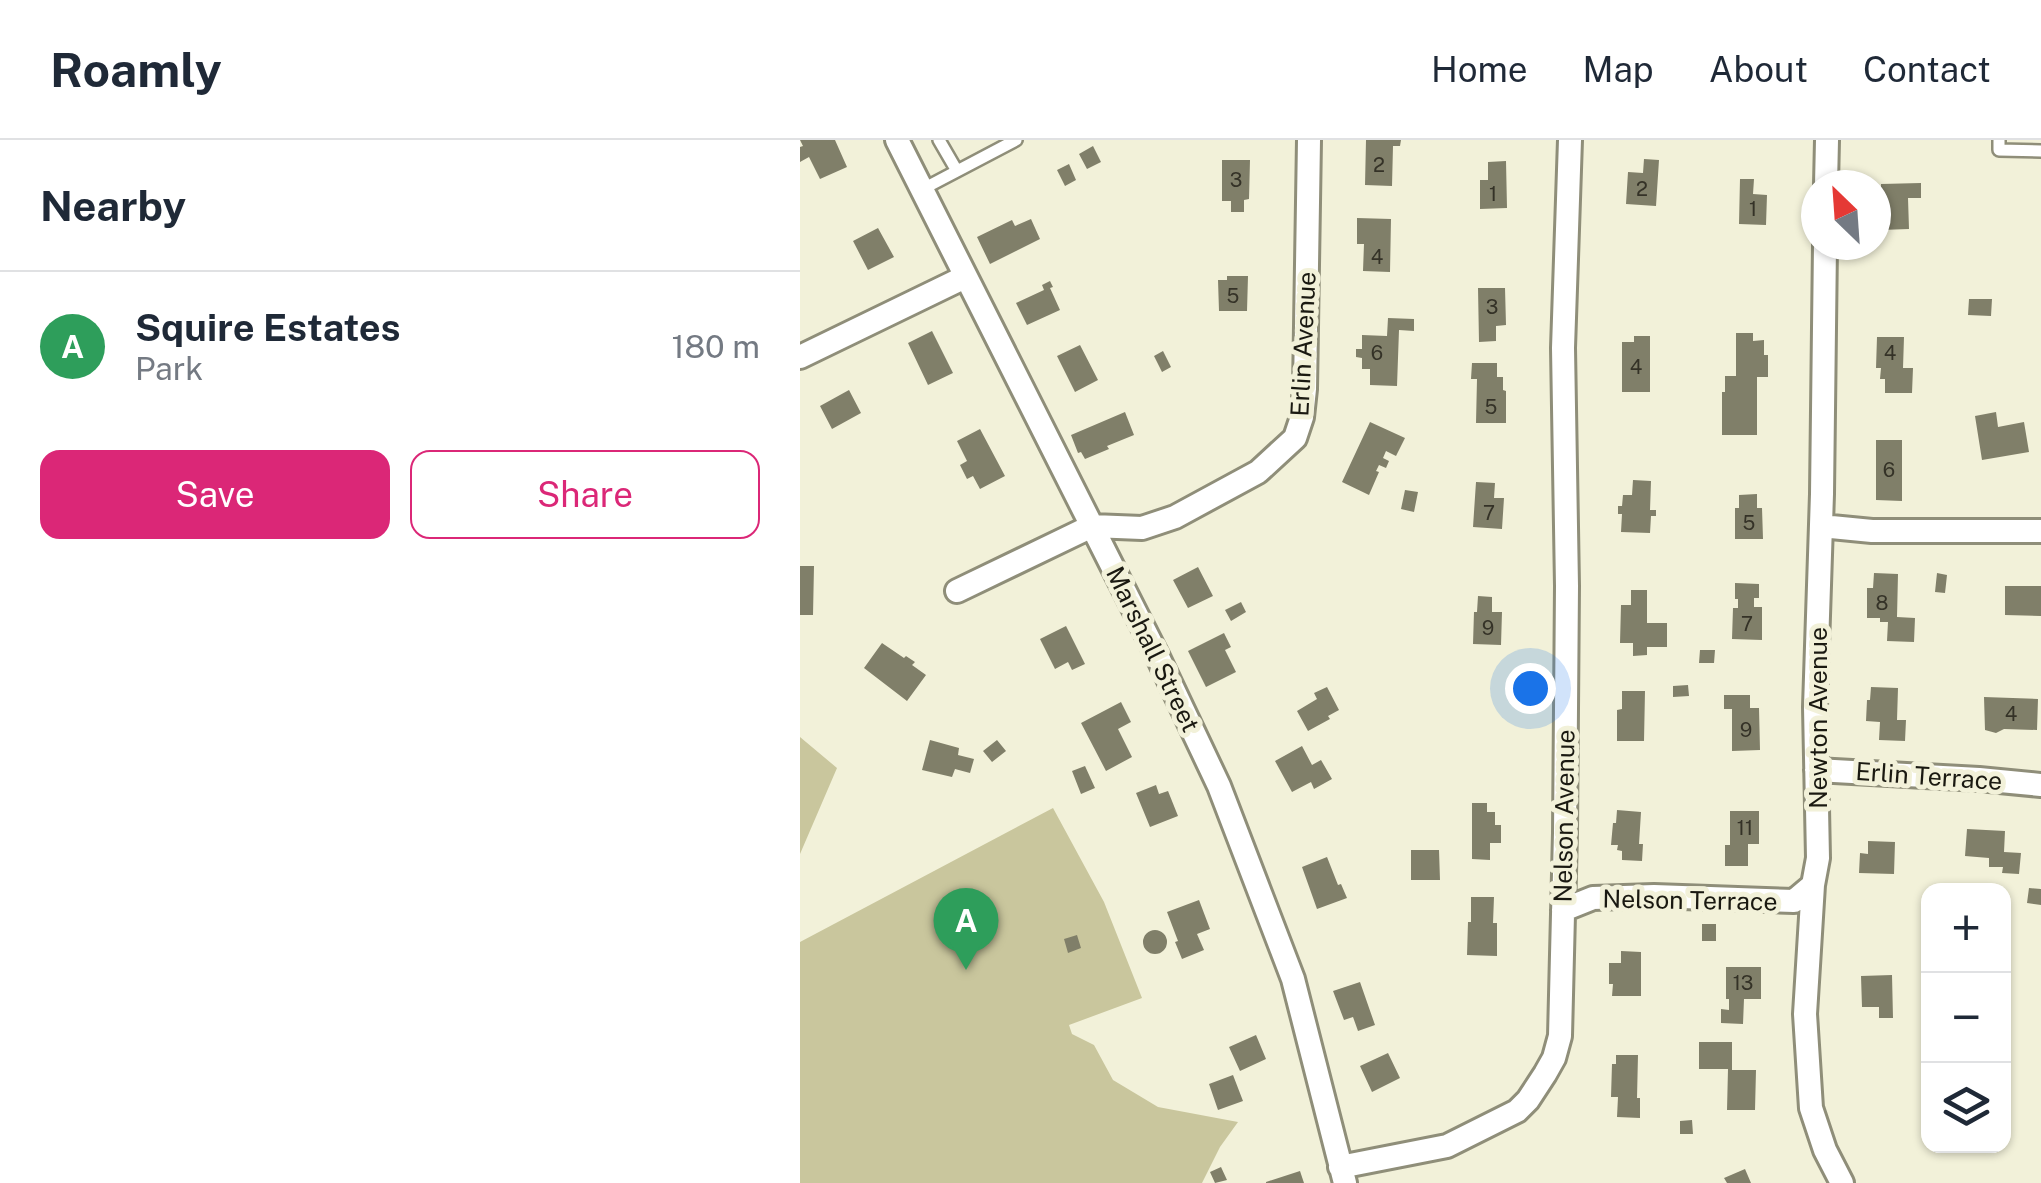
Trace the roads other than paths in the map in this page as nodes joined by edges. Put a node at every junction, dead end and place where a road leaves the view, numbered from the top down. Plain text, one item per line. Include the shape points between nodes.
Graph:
1 (897, 140) edge
2 (939, 140) edge
3 (1016, 140) edge
4 (1309, 140) edge
5 (1570, 140) edge
6 (1828, 140) edge
7 (1999, 140) edge
8 (2041, 151) edge
9 (1827, 170) edge
10 (958, 171) junction
11 (922, 190) junction
12 (1825, 260) edge
13 (965, 277) junction
14 (800, 357) edge
15 (1092, 526) junction
16 (1821, 526) junction
17 (2041, 531) edge
18 (957, 591) dead end
19 (1816, 770) junction
20 (2041, 785) edge
21 (1813, 885) junction
22 (1563, 910) junction
23 (1343, 1175) edge
24 (1842, 1183) edge

1 - 11 street, Marshall Street
2 - 10 lane
3 - 10 lane
4 - 15 street, Erlin Avenue via 1305,389 1296,438 1258,472 1175,517 1142,528
5 - 22 street, Nelson Avenue via 1563,348
6 - 9 street
7 - 8 lane via 2000,150
10 - 11 lane
11 - 13 street, Marshall Street
12 - 16 street, Newton Avenue
13 - 14 street
13 - 15 street, Marshall Street
15 - 18 street
15 - 23 street, Marshall Street via 1220,786 1292,978
16 - 17 street
16 - 19 street, Newton Avenue
19 - 20 street, Erlin Terrace
19 - 21 street, Newton Avenue
21 - 22 street, Nelson Terrace via 1794,901 1593,898
21 - 24 street, Newton Avenue via 1806,1057 1811,1108
22 - 23 street, Nelson Avenue via 1560,1036 1528,1100 1447,1146

